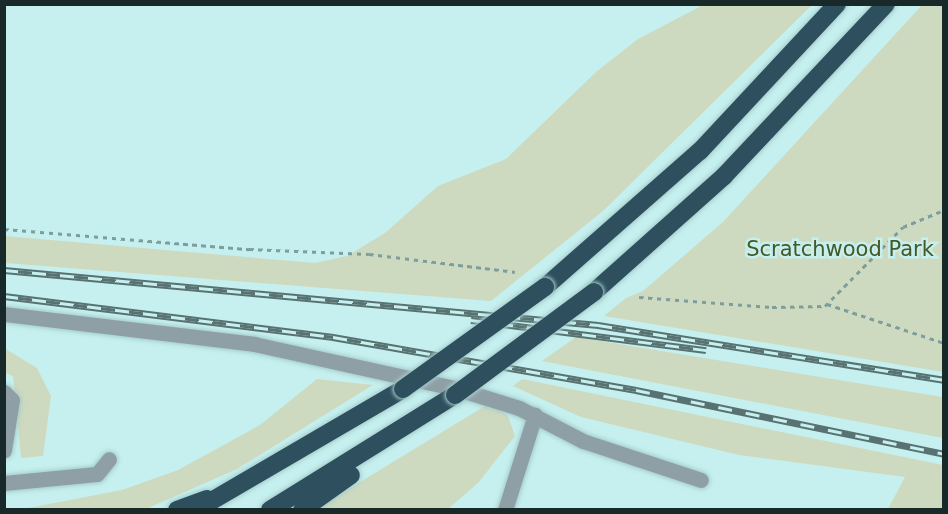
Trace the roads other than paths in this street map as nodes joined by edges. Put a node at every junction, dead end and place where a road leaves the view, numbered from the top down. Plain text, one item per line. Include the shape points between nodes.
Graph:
1 (837, 4) edge
2 (886, 4) edge
3 (4, 314) edge
4 (4, 392) edge
5 (455, 395) junction
6 (535, 416) junction
7 (4, 450) edge
8 (109, 459) dead end
9 (701, 480) dead end
10 (4, 483) edge
11 (237, 488) junction
12 (177, 510) edge
13 (196, 510) edge
14 (270, 510) edge
15 (302, 510) edge
16 (505, 510) edge

1 - 11 highway, bridge via 700,151 545,287 403,389
2 - 5 highway, bridge via 724,176 594,292
3 - 6 lane via 254,344 458,389
4 - 7 lane via 12,400
5 - 14 highway
5 - 15 highway
6 - 9 lane via 583,441
6 - 16 lane
8 - 10 lane via 97,474
11 - 12 highway
11 - 13 highway

